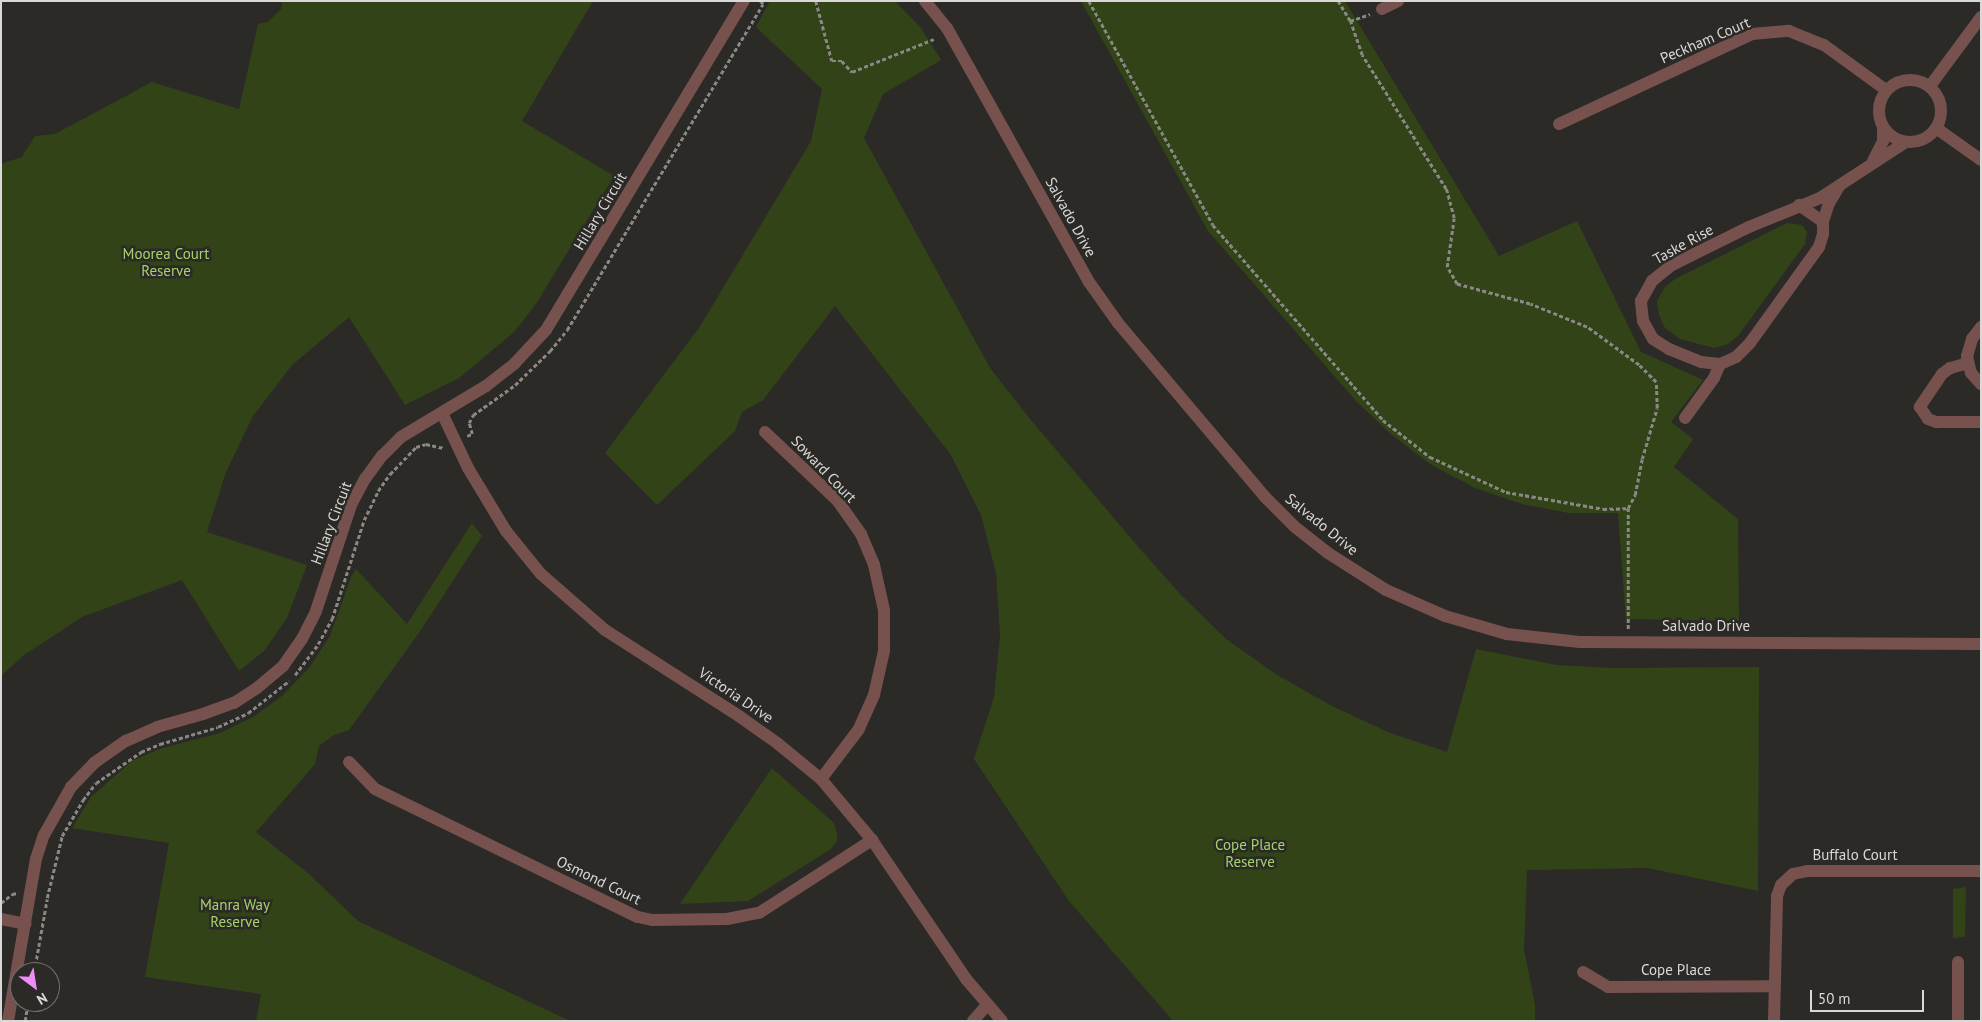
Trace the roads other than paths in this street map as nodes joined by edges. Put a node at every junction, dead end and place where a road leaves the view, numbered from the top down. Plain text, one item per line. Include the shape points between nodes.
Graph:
1 (744, 1) edge
2 (925, 1) edge
3 (1398, 1) edge
4 (1382, 9) road end
5 (1981, 17) edge
6 (1930, 86) junction
7 (1886, 90) junction
8 (1559, 124) dead end
9 (1883, 126) junction
10 (1936, 128) junction
11 (1906, 142) junction
12 (1981, 160) edge
13 (1872, 163) junction
14 (1840, 184) junction
15 (1800, 205) junction
16 (1823, 222) junction
17 (1981, 327) edge
18 (1968, 363) junction
19 (1720, 364) junction
20 (1981, 384) edge
21 (442, 413) junction
22 (1685, 418) dead end
23 (1981, 422) edge
24 (765, 432) dead end
25 (1981, 644) edge
26 (349, 762) dead end
27 (821, 779) junction
28 (872, 840) junction
29 (1981, 871) edge
30 (1, 919) edge
31 (26, 924) junction
32 (1958, 962) dead end
33 (1583, 972) dead end
34 (1774, 986) junction
35 (987, 1005) junction
36 (8, 1021) edge
37 (973, 1021) edge
38 (1002, 1021) edge
39 (1774, 1021) edge
40 (1958, 1021) edge

1 - 21 street, Hillary Circuit via 546,330 515,363 486,386
2 - 25 street, Salvado Drive via 947,28 1089,282 1118,323 1265,498 1328,553 1386,590 1445,616 1507,634 1580,642
3 - 4 street
5 - 6 street
6 - 7 street via 1913,79 1899,81
6 - 10 street via 1940,98 1942,112
7 - 8 street, Peckham Court via 1824,45 1789,32 1752,34
7 - 9 street via 1879,113
9 - 11 street via 1892,137
9 - 13 street, Taske Rise via 1884,141
10 - 11 street via 1924,139
10 - 12 street
11 - 13 street, Taske Rise
13 - 14 street, Taske Rise
14 - 15 street, Taske Rise via 1820,198
14 - 16 street, Taske Rise
15 - 16 street
15 - 19 street, Taske Rise via 1672,265 1652,281 1641,301 1643,321 1653,338 1669,349 1701,362
16 - 19 street, Taske Rise via 1821,241 1814,255 1750,342 1736,356
17 - 18 street via 1968,348
18 - 20 street
18 - 23 street via 1942,374 1920,407 1928,419 1936,422
19 - 22 street via 1714,378
21 - 27 street, Victoria Drive via 468,468 506,530 541,574 605,630 739,716
21 - 31 street, Hillary Circuit via 401,437 365,479 352,505 316,610 302,639 283,666 258,688 234,702 157,727 126,741 94,762 71,787 44,835 36,860
24 - 27 street, Soward Court via 837,500 861,534 874,565 884,610 884,651 874,695 859,729
26 - 28 street, Osmond Court via 374,789 638,917 652,920 727,919 759,913
27 - 28 street, Victoria Drive
28 - 35 street, Victoria Drive via 946,953
29 - 34 street, Buffalo Court via 1807,871 1793,874 1781,885 1777,896
30 - 31 street
31 - 36 street, Hillary Circuit
32 - 40 street
33 - 34 street, Cope Place via 1608,987
34 - 39 street, Buffalo Court
35 - 37 street
35 - 38 street, Victoria Drive

